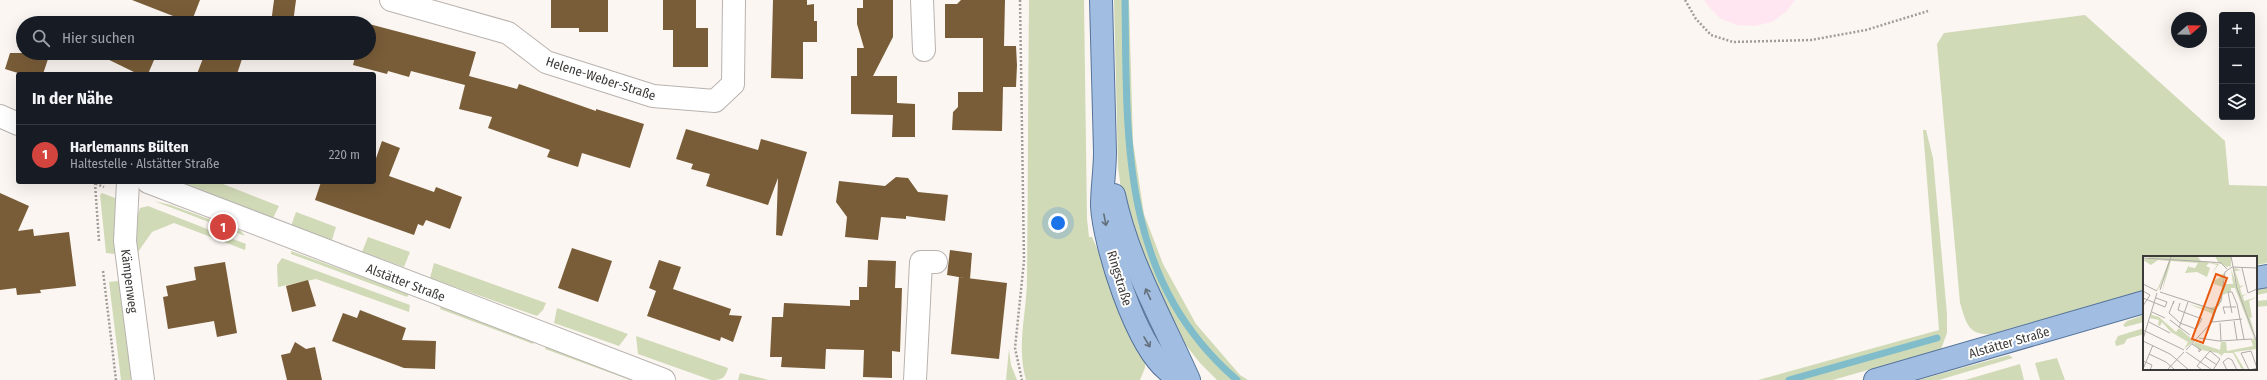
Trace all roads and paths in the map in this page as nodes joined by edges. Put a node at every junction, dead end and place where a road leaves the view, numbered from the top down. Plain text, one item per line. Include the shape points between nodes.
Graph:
1 (391, 0) edge
2 (734, 0) edge
3 (922, 0) edge
4 (1020, 0) edge
5 (1102, 0) edge
6 (1685, 0) edge
7 (1928, 11) dead end
8 (924, 50) dead end
9 (0, 116) edge
10 (16, 123) edge
11 (1105, 154) junction
12 (128, 184) edge
13 (153, 184) edge
14 (936, 262) dead end
15 (2267, 276) edge
16 (2257, 278) edge
17 (2143, 302) edge
18 (143, 380) edge
19 (664, 380) edge
20 (915, 380) edge
21 (1022, 380) edge
22 (1186, 380) edge
23 (1189, 380) edge
24 (1875, 380) edge

1 - 2 street, Helene-Weber-Straße via 508,33 546,62 646,94 715,102 733,84
3 - 8 street
4 - 21 path via 1024,261 1015,348
5 - 11 main road, Ringstraße
6 - 7 path via 1696,19 1711,35 1733,42 1811,40 1866,30
9 - 10 street
11 -> 22 main road, Ringstraße via 1102,207 1121,288 1135,323 1153,352 1167,370
23 -> 11 main road, Ringstraße via 1148,295 1128,246
12 - 18 street, Kämpenweg via 125,241
13 - 19 street, Alstätter Straße
14 - 20 street via 921,262
15 - 16 main road
17 - 24 main road, Alstätter Straße

